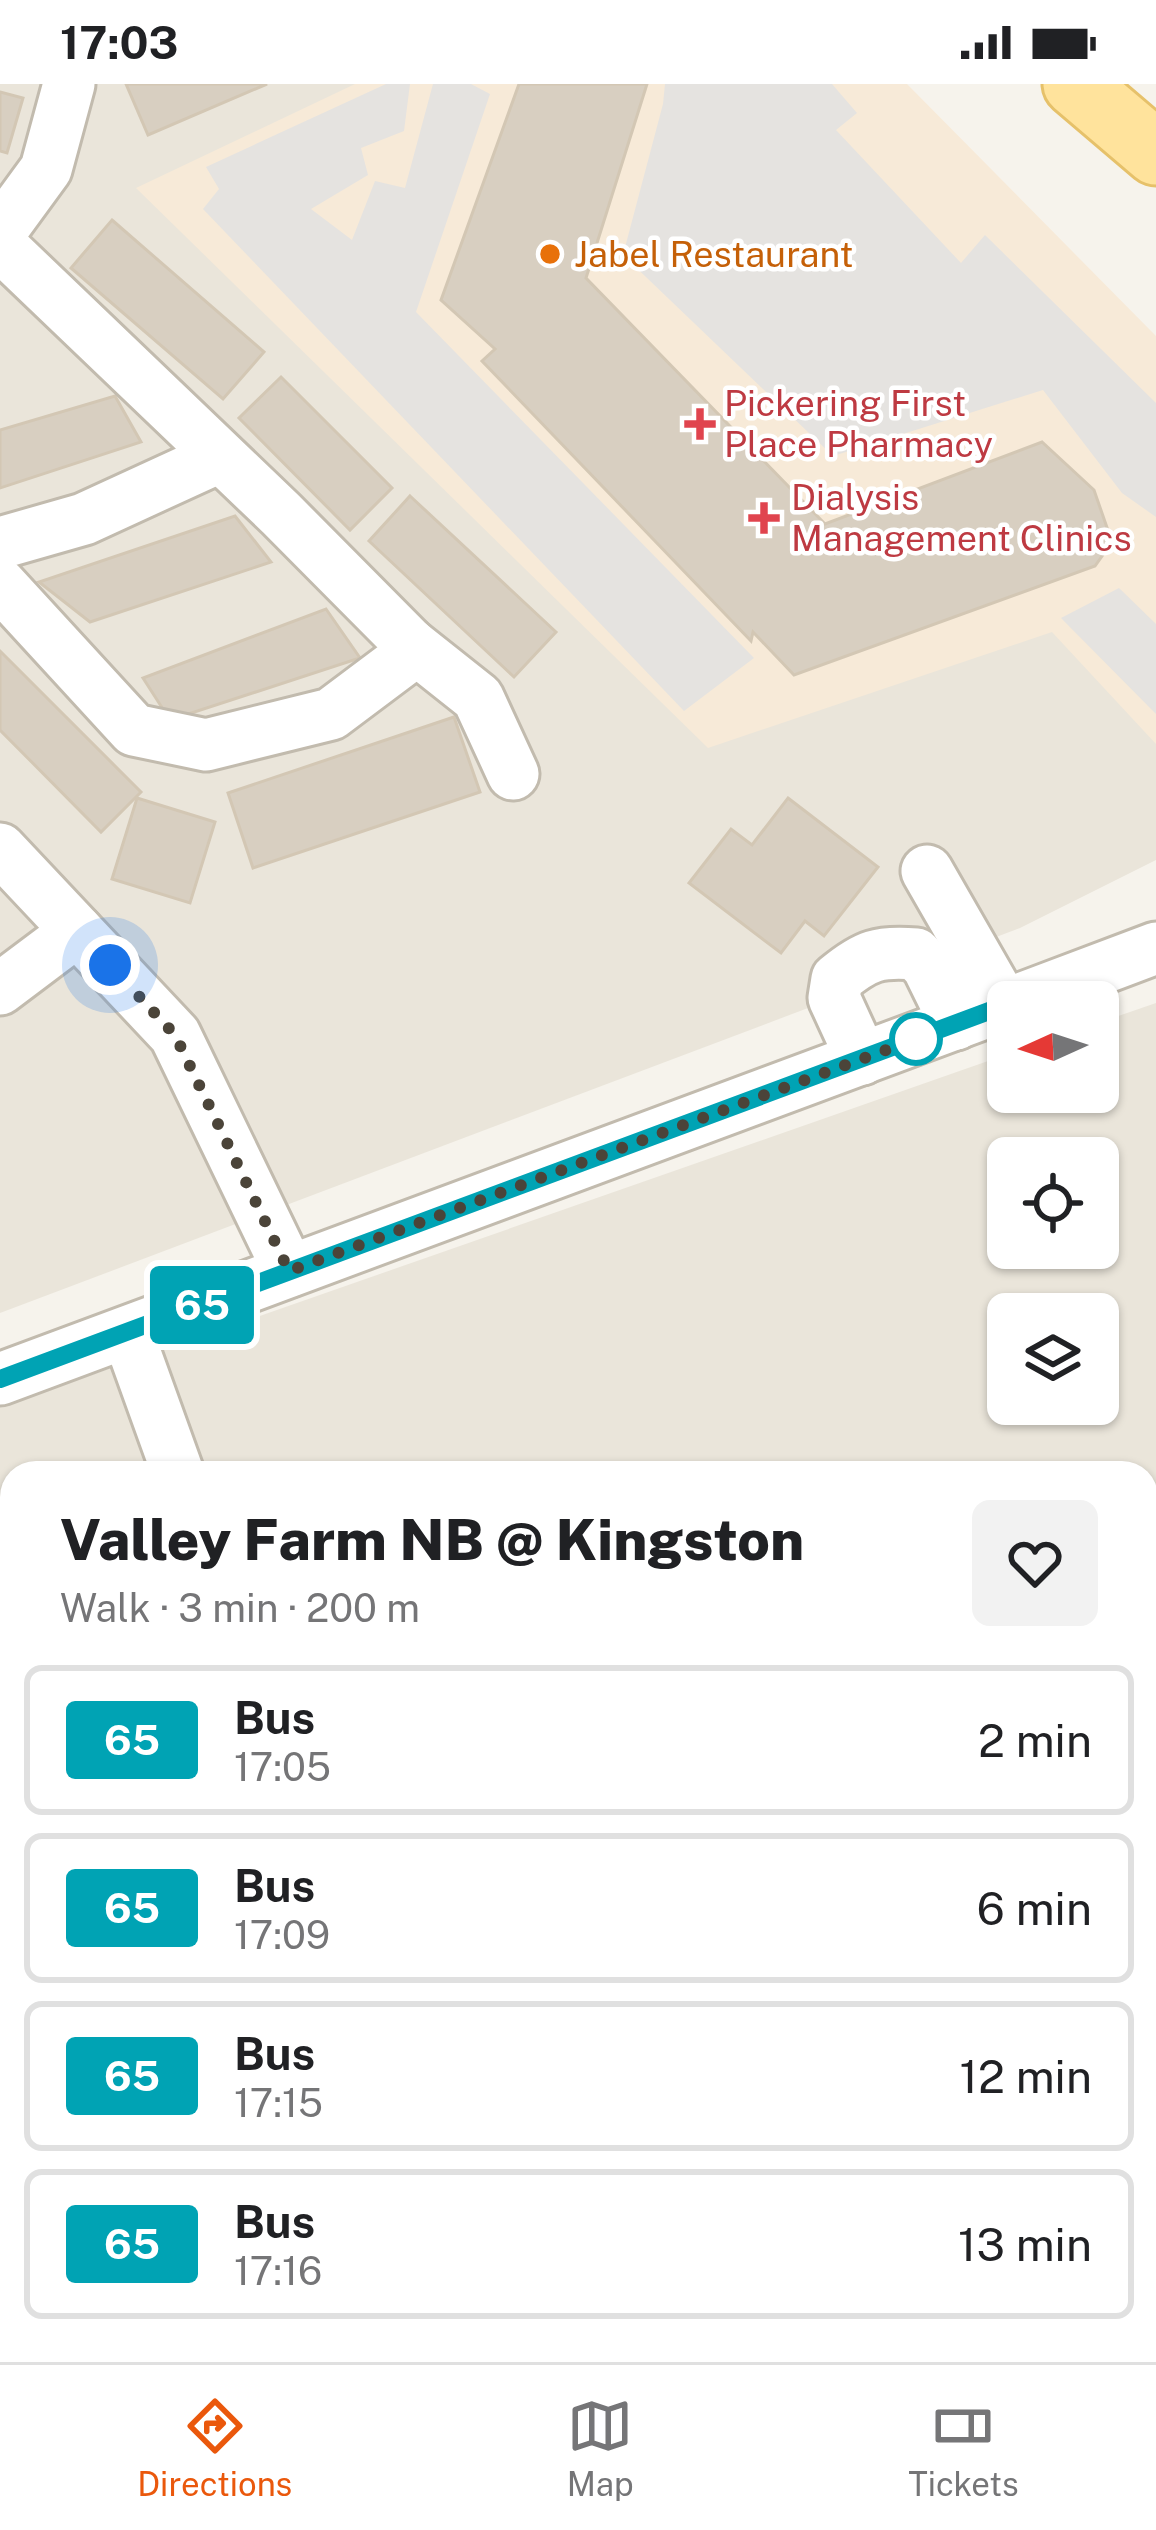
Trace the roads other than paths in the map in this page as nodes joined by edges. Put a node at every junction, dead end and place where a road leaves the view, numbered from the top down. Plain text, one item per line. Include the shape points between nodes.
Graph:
1 (69, 84) edge
2 (1075, 84) edge
3 (1156, 153) edge
4 (0, 232) edge
5 (0, 245) edge
6 (219, 457) junction
7 (0, 543) edge
8 (0, 584) edge
9 (410, 644) junction
10 (512, 774) dead end
11 (7, 866) edge
12 (926, 871) dead end
13 (77, 931) junction
14 (1156, 948) edge
15 (995, 981) edge
16 (1069, 981) edge
17 (0, 989) edge
18 (987, 1012) edge
19 (956, 1024) junction
20 (862, 1059) junction
21 (289, 1271) junction
22 (128, 1334) junction
23 (0, 1379) edge
24 (174, 1461) edge

1 - 4 street via 46,169
2 - 3 main road
5 - 6 street
6 - 7 street via 84,519
6 - 9 street
8 - 9 street via 134,730 206,746 331,714 403,660
9 - 10 street via 478,698
11 - 13 street
12 - 15 street
13 - 17 street
13 - 21 street via 175,1035
14 - 16 street
18 - 19 street
19 - 20 street
19 - 20 street via 916,954 883,951 837,979 834,998
20 - 21 street
21 - 22 street
22 - 23 street
22 - 24 street

